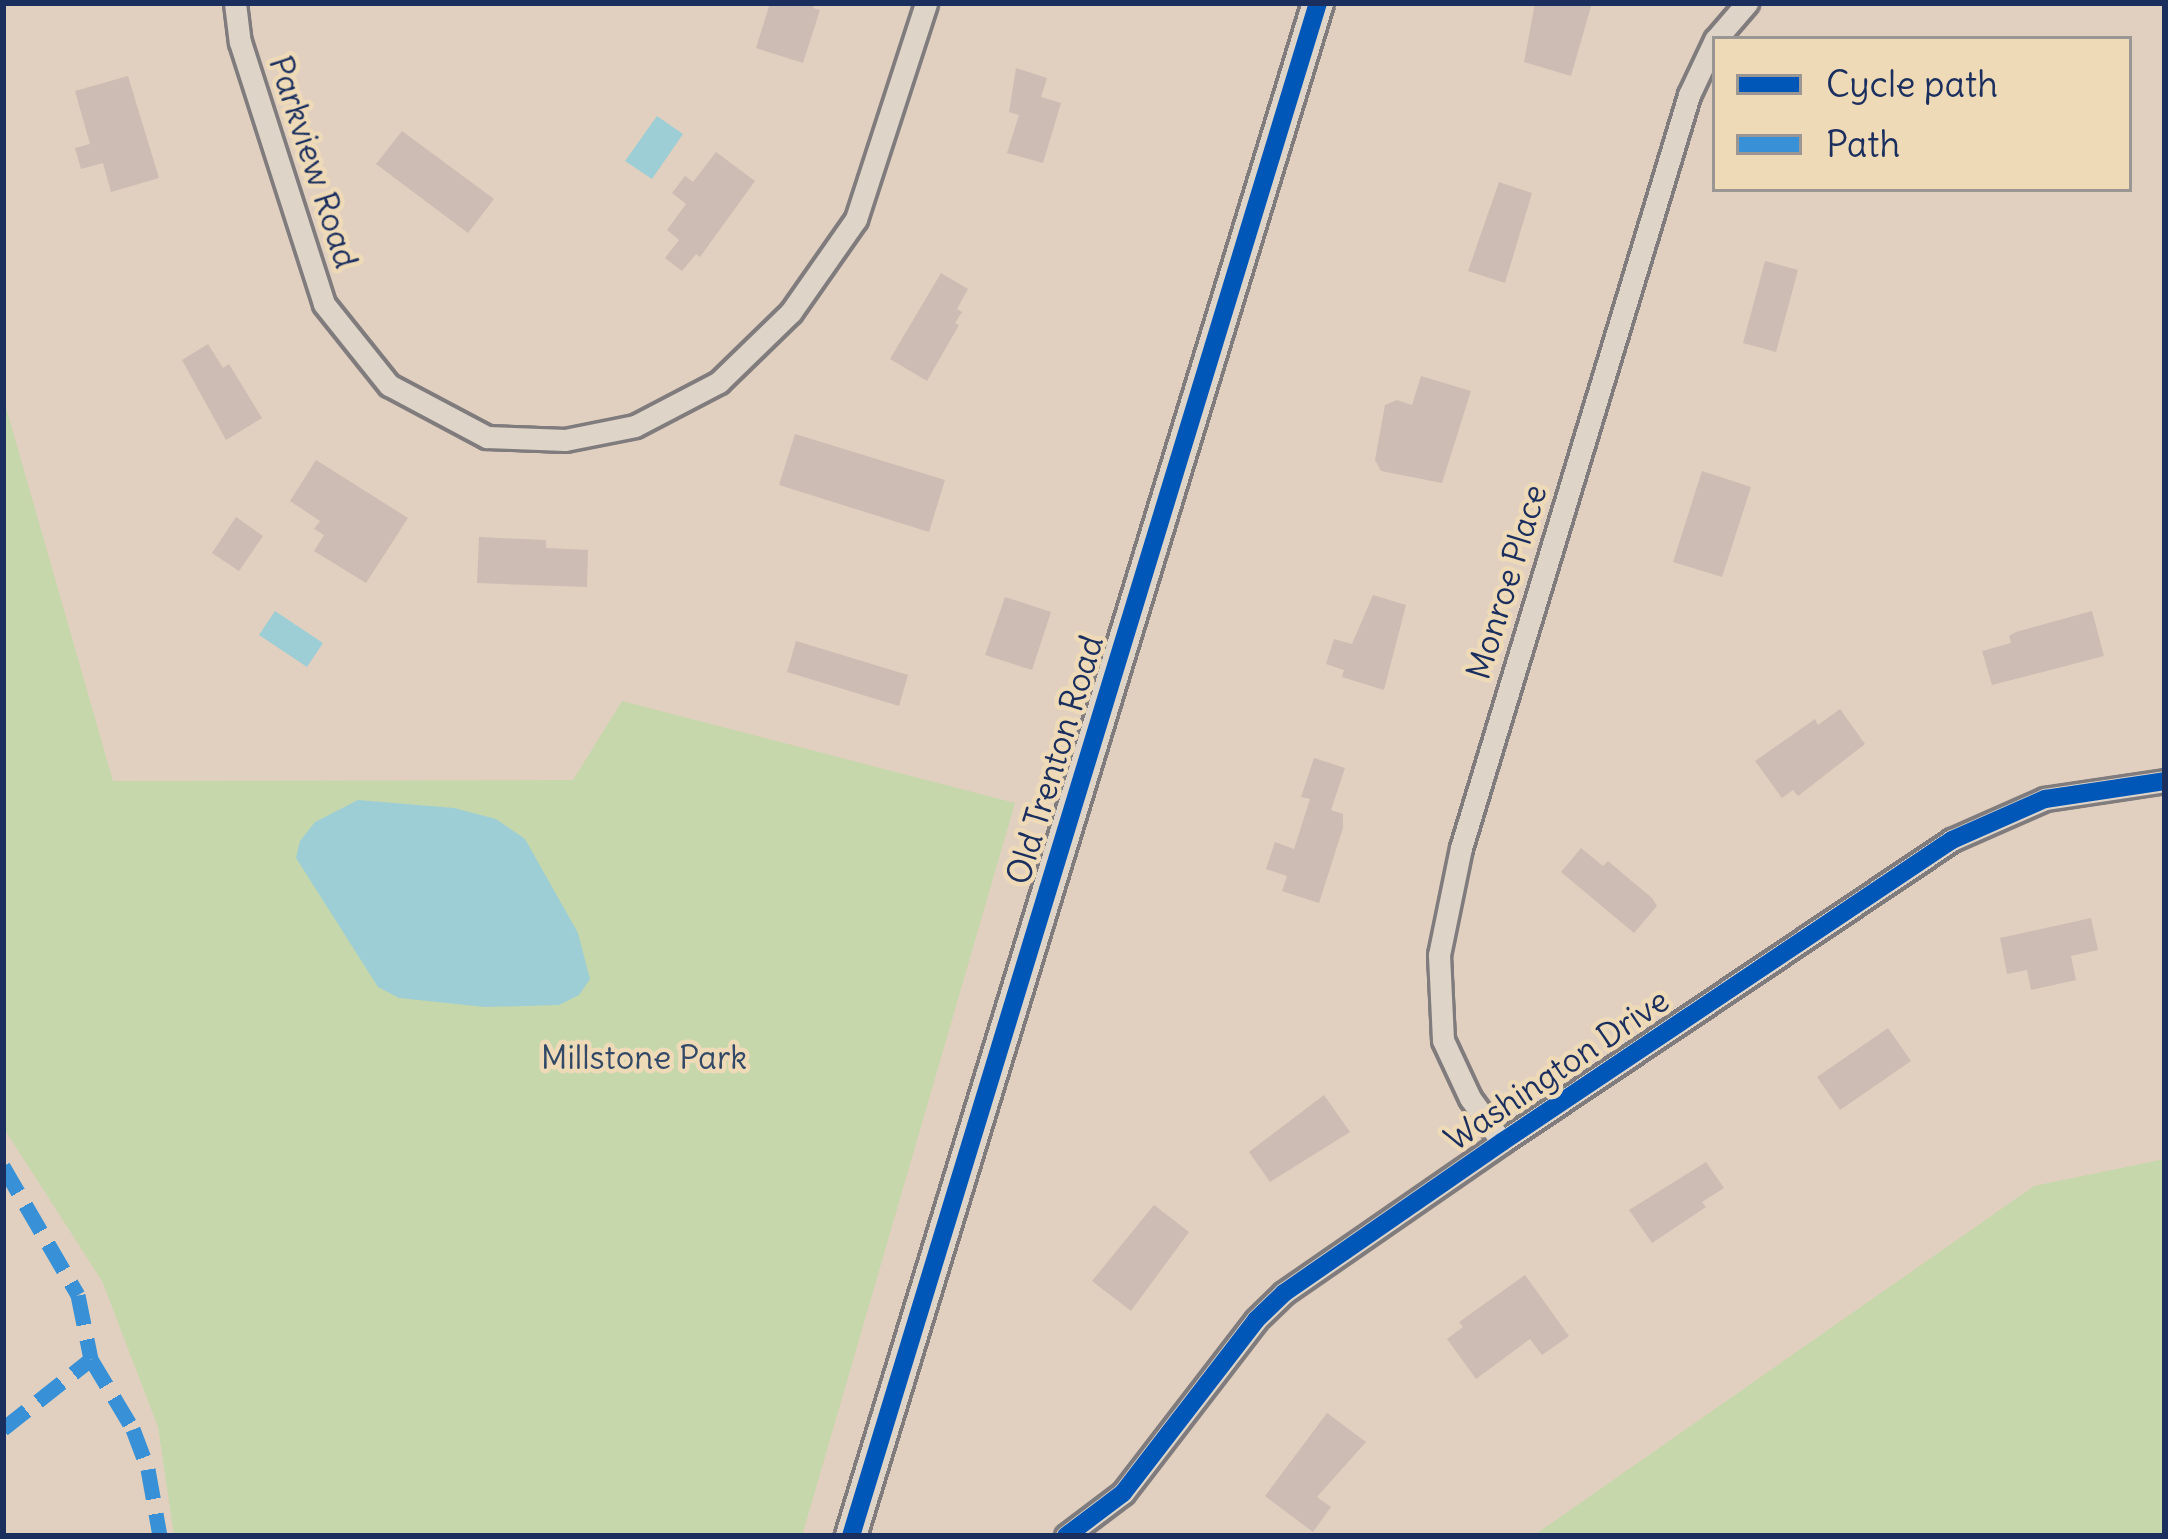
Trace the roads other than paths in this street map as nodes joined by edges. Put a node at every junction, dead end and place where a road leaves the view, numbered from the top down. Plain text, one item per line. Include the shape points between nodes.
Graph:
1 (235, 3) edge
2 (926, 3) edge
3 (1318, 3) edge
4 (1747, 3) edge
5 (1719, 36) edge
6 (1712, 48) edge
7 (2165, 781) edge
8 (1502, 1142) junction
9 (851, 1536) edge
10 (1066, 1536) edge

1 - 2 street, Parkview Road via 240,42 324,304 389,386 487,437 565,440 635,426 719,382 791,312 856,218
3 - 9 main road, Old Trenton Road
4 - 5 street, Monroe Place
6 - 8 street, Monroe Place via 1689,95 1461,848 1439,955 1443,1040
7 - 8 street, Washington Drive via 2045,799 1952,840
8 - 10 street, Washington Drive via 1284,1293 1123,1493

